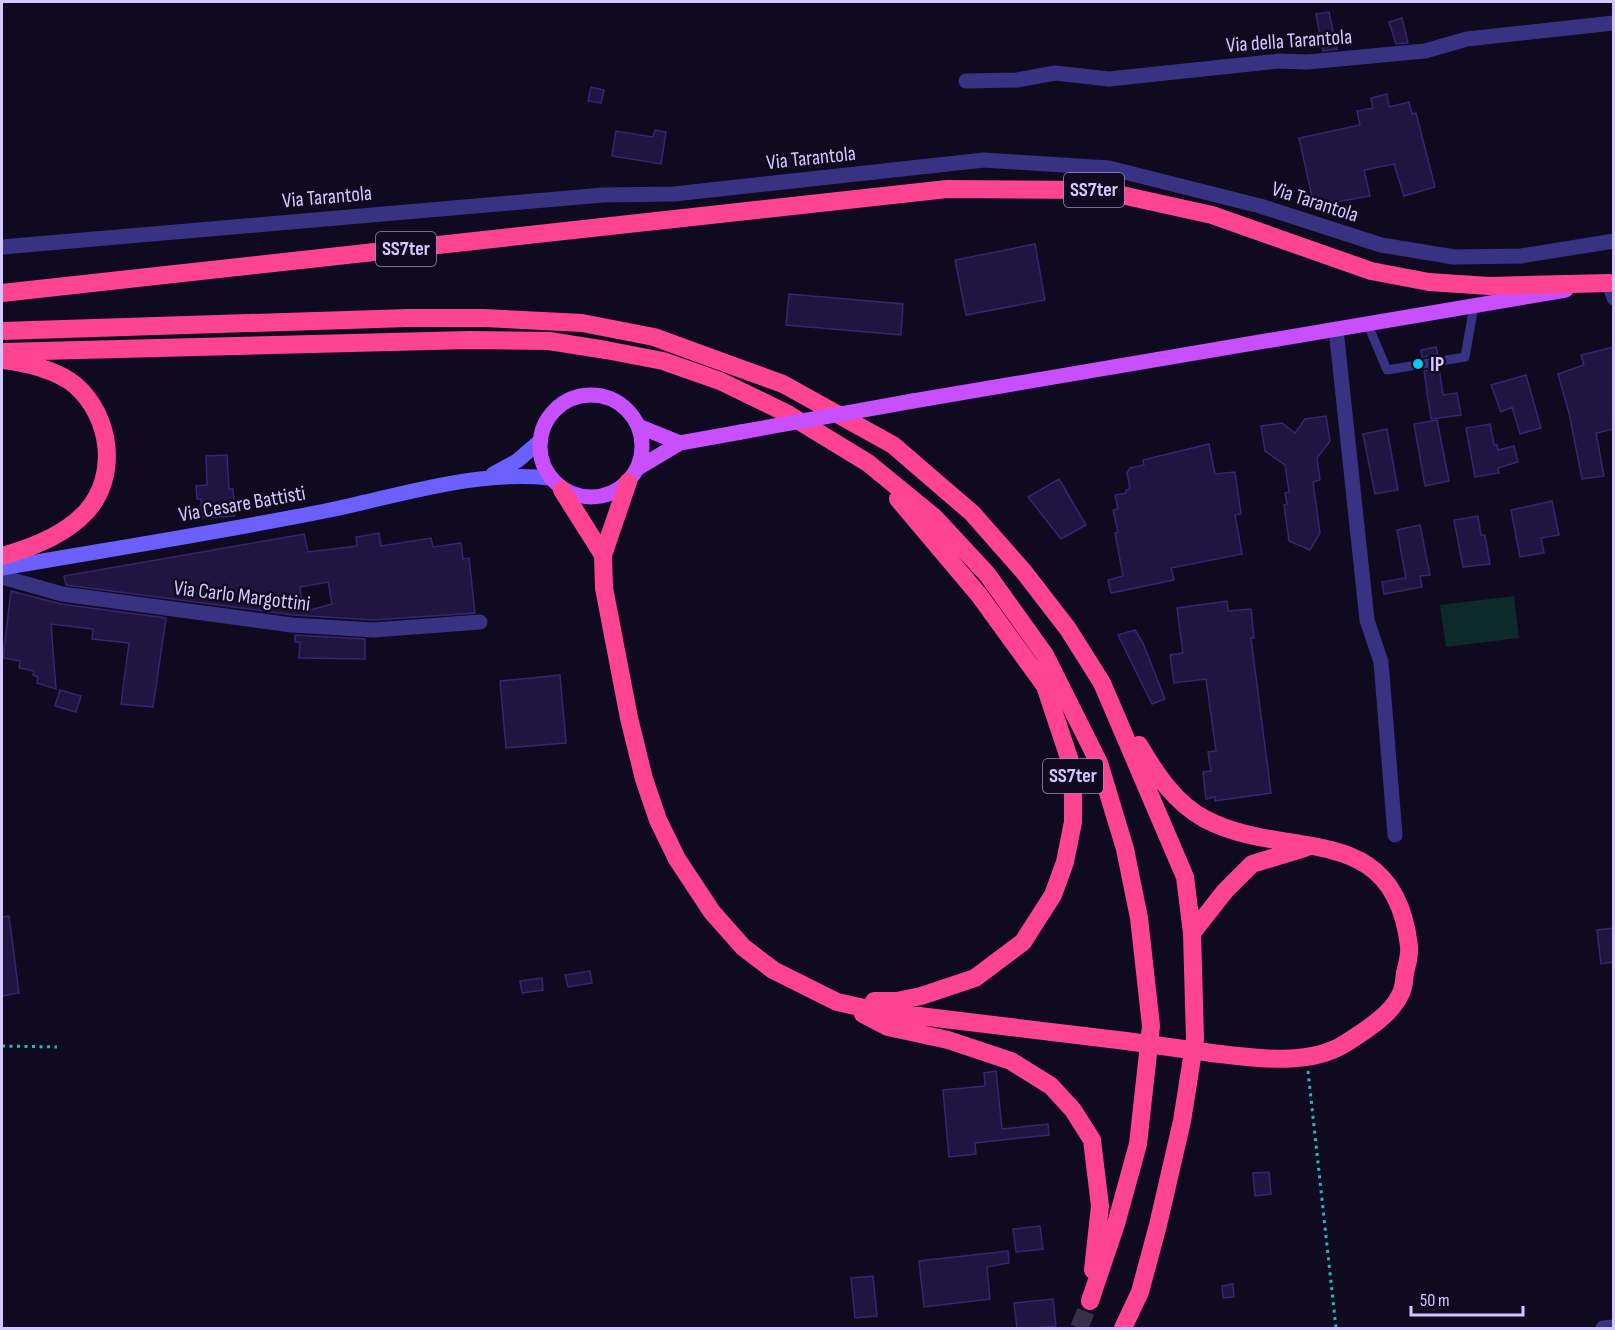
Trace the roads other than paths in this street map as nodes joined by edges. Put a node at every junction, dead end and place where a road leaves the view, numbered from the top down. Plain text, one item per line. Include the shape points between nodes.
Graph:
1 (1614, 23) edge
2 (966, 81) dead end
3 (1614, 241) edge
4 (2, 247) edge
5 (1612, 288) edge
6 (2, 293) edge
7 (1474, 306) junction
8 (1368, 325) junction
9 (1336, 329) junction
10 (2, 330) edge
11 (2, 352) edge
12 (2, 360) edge
13 (638, 426) junction
14 (539, 442) junction
15 (680, 443) junction
16 (868, 463) junction
17 (633, 475) junction
18 (488, 476) junction
19 (556, 484) junction
20 (2, 555) edge
21 (603, 555) junction
22 (2, 568) edge
23 (2, 577) edge
24 (480, 622) dead end
25 (1115, 712) junction
26 (1395, 835) dead end
27 (1316, 846) junction
28 (1192, 933) junction
29 (837, 1002) junction
30 (1614, 1328) edge
31 (1123, 1329) edge
32 (1603, 1329) edge

1 - 2 street, Via della Tarantola via 1467,39 1425,51 1306,62 1280,61 1109,79 1055,73 1017,80
3 - 4 street, Via Tarantola via 1521,256 1454,257 1381,245 1260,206 1109,168 984,160 674,194 592,196
5 - 6 highway, SS7ter via 1488,286 1417,280 1371,271 1212,214 1099,190 947,189
5 - 7 main road, SS7ter
7 - 8 main road, SS7ter
7 - 8 lane via 1466,357 1387,370
8 - 9 main road, SS7ter
9 - 15 main road, SS7ter, bridge
9 - 26 street via 1367,620 1381,662
10 - 25 highway via 484,318 582,323 654,338 783,384 893,445 972,513 1024,572 1068,629
11 - 16 highway via 549,341 663,361 720,381 786,413
12 - 20 highway via 41,368 74,384 94,409 104,433 108,460 102,487 86,512 57,534
13 - 14 main road via 629,411 615,401 599,395 582,396 553,411
13 - 15 main road
13 - 17 main road via 643,447
14 - 18 main road, Via Cesare Battisti via 517,461
14 - 19 main road via 541,461
15 - 17 main road
16 - 29 highway, SS7ter via 979,595 1045,686 1072,770 1073,822 1053,895 1023,942 975,978 942,989 897,1001
16 - 29 highway via 934,517 987,574 1045,655 1099,762 1125,849 1139,918 1151,1026 1138,1144 1090,1301 1100,1206 1092,1140 1073,1110 1051,1086 1011,1061 948,1040 888,1027
17 - 19 main road via 614,493 596,498 578,497
17 - 21 highway
18 - 19 main road, Via Cesare Battisti via 521,475
18 - 22 main road, Via Cesare Battisti via 328,510
19 - 21 highway
21 - 29 highway via 604,588 628,718 658,820 677,859 712,912 743,947 773,970
23 - 24 street, Via Carlo Margottini via 62,594 292,625 374,630
25 - 27 highway via 1180,804 1206,820 1249,834
25 - 28 highway via 1185,877
27 - 28 highway via 1252,864
27 - 29 highway, bridge via 1343,852 1366,865 1392,891 1406,923 1410,954 1400,996 1366,1030 1342,1045 1310,1055 1259,1059 878,1011
28 - 31 highway via 1195,1039 1182,1121 1140,1292
30 - 32 street

